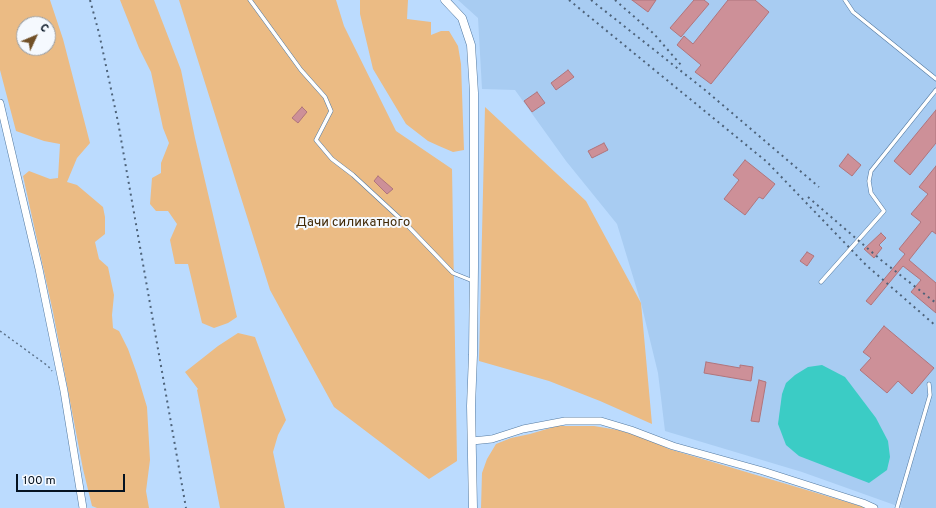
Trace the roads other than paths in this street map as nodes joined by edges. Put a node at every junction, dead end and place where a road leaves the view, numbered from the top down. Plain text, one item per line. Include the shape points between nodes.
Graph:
1 (250, 0) edge
2 (445, 0) edge
3 (845, 0) edge
4 (936, 79) edge
5 (936, 90) edge
6 (0, 103) edge
7 (474, 281) junction
8 (821, 282) dead end
9 (930, 384) dead end
10 (472, 441) junction
11 (83, 508) edge
12 (473, 508) edge
13 (874, 508) edge
14 (897, 508) edge

1 - 7 lane via 301,70 325,97 331,111 316,140 332,159 406,224 453,273
2 - 7 street via 462,18 471,45 474,93
3 - 4 lane via 853,12
5 - 8 lane via 871,170 871,193 884,211
6 - 11 street via 39,269 64,391
7 - 10 street
9 - 14 lane via 930,395
10 - 12 street
10 - 13 street via 492,439 523,429 565,421 601,421

